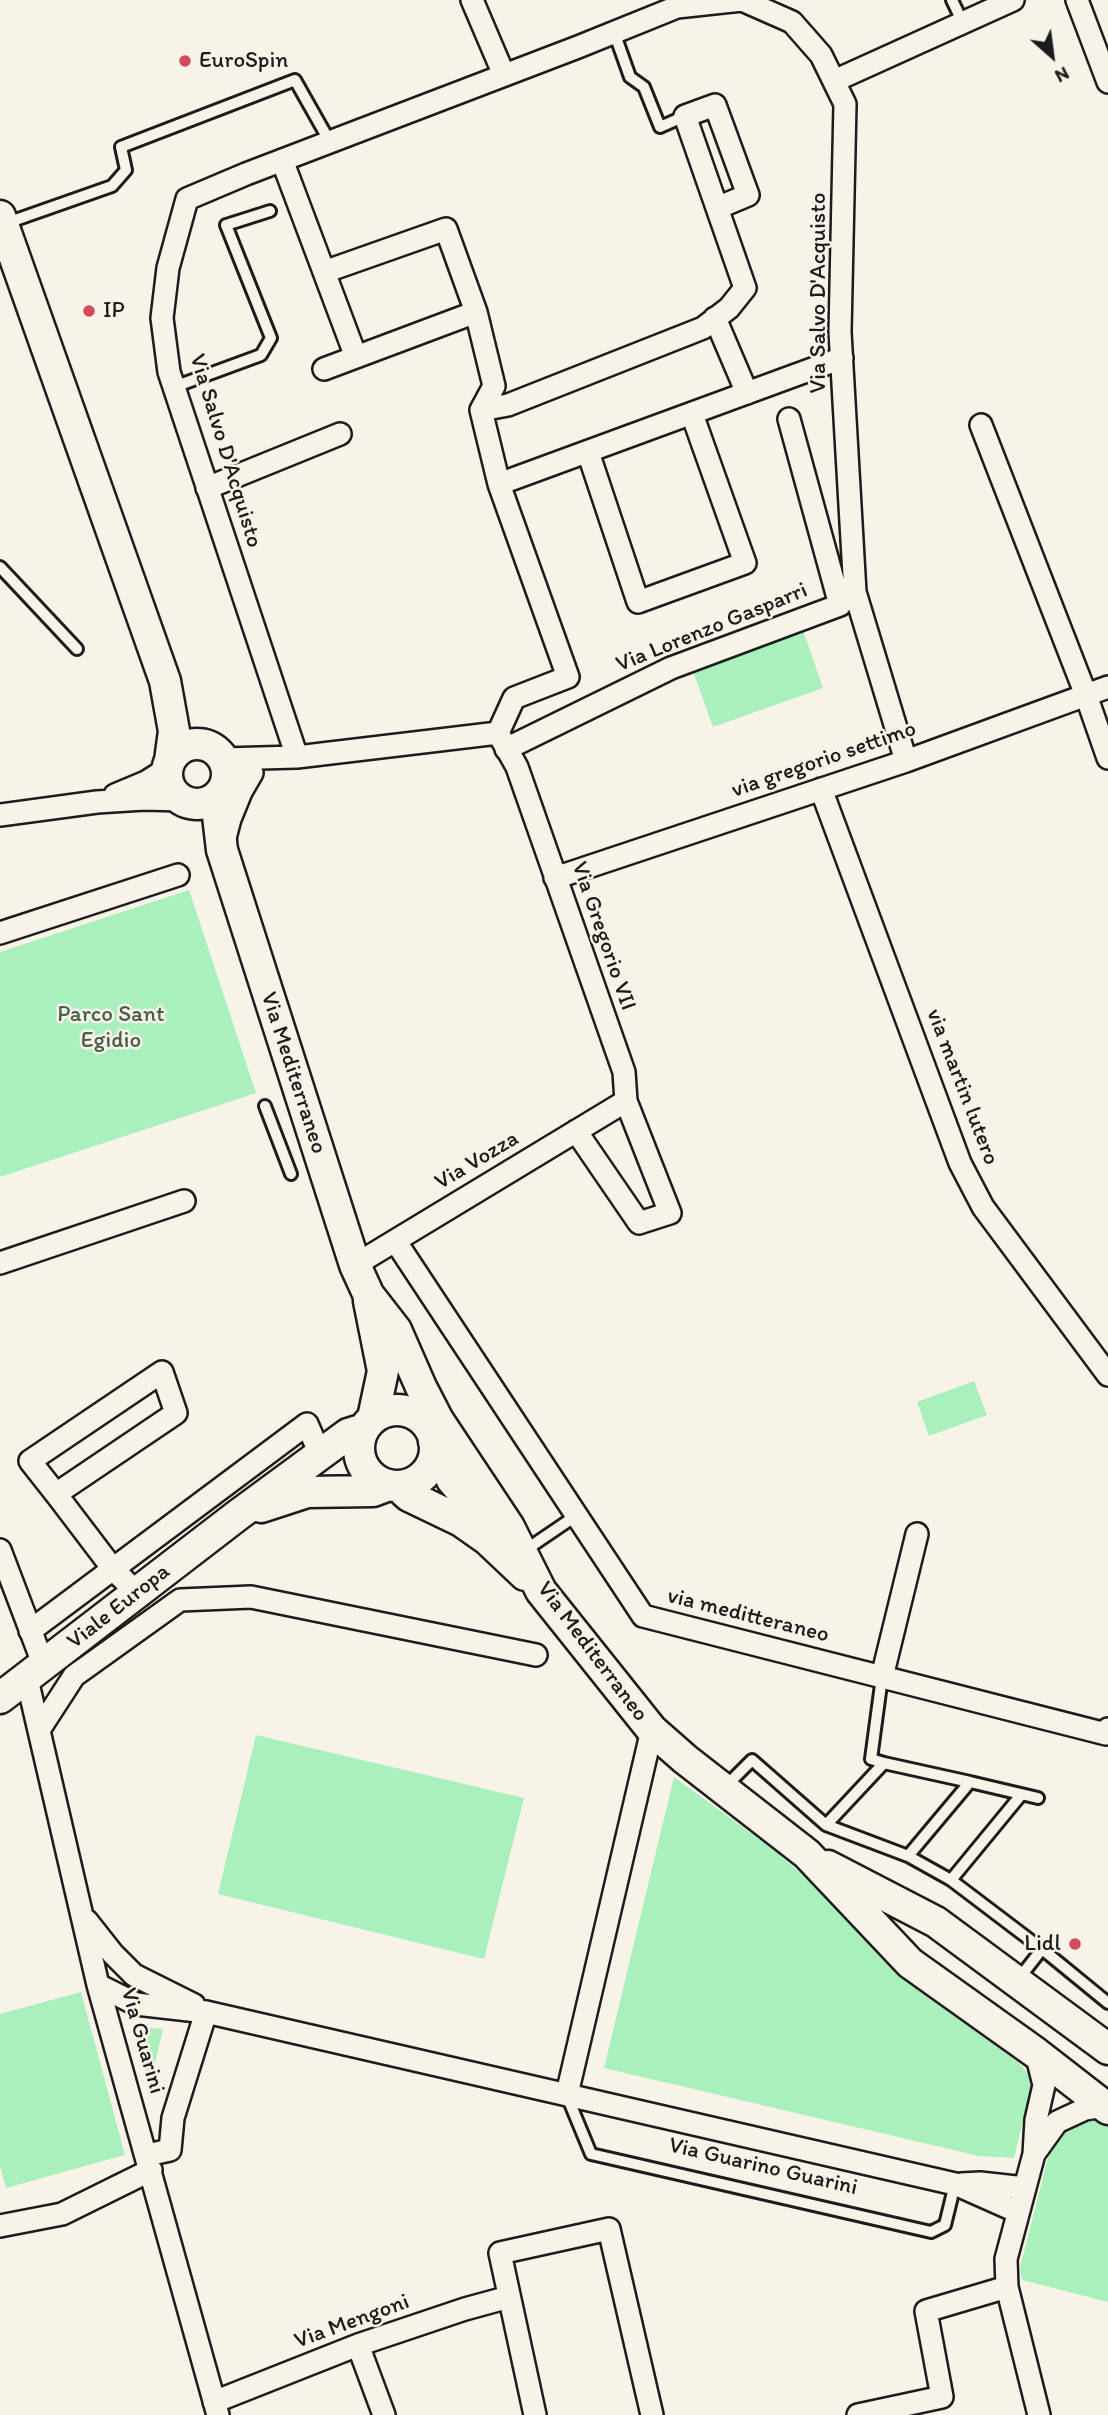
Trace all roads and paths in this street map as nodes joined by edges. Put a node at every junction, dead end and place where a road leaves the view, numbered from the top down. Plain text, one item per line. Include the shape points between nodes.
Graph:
1 (472, 0) edge
2 (953, 0) edge
3 (1013, 0) edge
4 (1077, 0) edge
5 (962, 23) junction
6 (614, 32) junction
7 (505, 75) junction
8 (834, 82) junction
9 (1108, 82) edge
10 (685, 116) junction
11 (330, 142) junction
12 (282, 160) junction
13 (717, 208) junction
14 (270, 211) dead end
15 (1, 220) edge
16 (324, 272) junction
17 (476, 312) junction
18 (715, 318) junction
19 (356, 357) junction
20 (842, 358) junction
21 (324, 369) dead end
22 (174, 387) junction
23 (747, 393) junction
24 (481, 410) junction
25 (692, 414) junction
26 (789, 419) dead end
27 (981, 425) dead end
28 (340, 434) dead end
29 (588, 452) junction
30 (499, 484) junction
31 (208, 488) junction
32 (0, 567) edge
33 (77, 649) dead end
34 (165, 681) junction
35 (1108, 687) edge
36 (1086, 695) junction
37 (502, 741) junction
38 (297, 758) junction
39 (1108, 758) edge
40 (906, 761) junction
41 (169, 764) junction
42 (217, 771) junction
43 (252, 773) junction
44 (821, 789) junction
45 (97, 802) junction
46 (187, 802) junction
47 (0, 815) edge
48 (222, 850) junction
49 (178, 875) dead end
50 (555, 878) junction
51 (0, 933) edge
52 (626, 1101) junction
53 (265, 1106) dead end
54 (576, 1131) junction
55 (291, 1174) dead end
56 (184, 1201) dead end
57 (396, 1242) junction
58 (0, 1263) edge
59 (355, 1265) junction
60 (368, 1294) junction
61 (1108, 1376) edge
62 (418, 1416) junction
63 (368, 1423) junction
64 (434, 1442) junction
65 (320, 1454) junction
66 (393, 1485) junction
67 (56, 1493) junction
68 (238, 1515) junction
69 (578, 1515) junction
70 (917, 1534) dead end
71 (0, 1550) edge
72 (522, 1552) junction
73 (113, 1569) junction
74 (541, 1591) junction
75 (136, 1593) junction
76 (30, 1631) junction
77 (536, 1656) dead end
78 (35, 1672) junction
79 (882, 1677) junction
80 (0, 1698) edge
81 (1108, 1729) edge
82 (39, 1730) junction
83 (652, 1730) junction
84 (884, 1763) junction
85 (970, 1782) junction
86 (723, 1788) junction
87 (1021, 1795) junction
88 (1038, 1797) dead end
89 (826, 1825) junction
90 (807, 1854) junction
91 (908, 1856) junction
92 (951, 1880) junction
93 (83, 1916) junction
94 (963, 1940) junction
95 (1042, 1949) junction
96 (134, 1975) junction
97 (932, 1977) junction
98 (1017, 1981) junction
99 (98, 1985) junction
100 (1108, 2003) edge
101 (136, 2004) junction
102 (206, 2012) junction
103 (110, 2026) junction
104 (1108, 2049) edge
105 (1036, 2053) junction
106 (566, 2094) junction
107 (1106, 2107) edge
108 (1034, 2154) junction
109 (149, 2163) junction
110 (955, 2184) junction
111 (1025, 2188) junction
112 (1018, 2213) junction
113 (0, 2226) edge
114 (1007, 2287) junction
115 (509, 2297) junction
116 (358, 2345) junction
117 (216, 2409) edge
118 (384, 2415) edge
119 (535, 2415) edge
120 (652, 2415) edge
121 (858, 2415) edge
122 (1039, 2415) edge

1 - 7 street
2 - 5 lane
3 - 5 street
4 - 9 street
5 - 8 street
6 - 7 street, Via Salvo D'Acquisto
6 - 8 street, Via Salvo D'Acquisto via 677,7 742,0 792,22 821,55
6 - 10 lane via 630,77 644,87 660,127
7 - 11 street, Via Salvo D'Acquisto
8 - 20 street, Via Salvo D'Acquisto via 845,104
10 - 13 street
10 - 13 street via 715,105 748,195
11 - 12 street, Via Salvo D'Acquisto
11 - 15 lane via 296,80 121,147 126,170 112,186
12 - 16 street
12 - 22 street, Via Salvo D'Acquisto via 187,199 168,268 162,318
13 - 18 street via 745,288
14 - 22 lane via 226,225 271,338 261,355
15 - 34 main road
16 - 17 street via 446,229
16 - 19 street
17 - 19 street
17 - 24 street via 494,386
18 - 23 street
18 - 24 street via 703,328 521,400
19 - 21 street
20 - 23 street
20 - 40 street, Via Salvo D'Acquisto via 855,592
22 - 31 street, Via Salvo D'Acquisto
23 - 25 street
24 - 30 street
25 - 29 street
25 - 29 street, Via Lorenzo Gasparri via 745,564 638,602
26 - 37 street, Via Lorenzo Gasparri via 841,605 671,668
27 - 36 street
28 - 31 street
29 - 30 street
30 - 37 street via 568,677 514,698
31 - 38 street, Via Salvo D'Acquisto
32 - 33 lane
34 - 41 main road via 174,731
34 - 42 main road
35 - 36 street, via gregorio settimo
36 - 39 street
36 - 40 street, via gregorio settimo
37 - 38 street
37 - 50 street, Via Gregorio VII via 517,767
38 - 42 street
38 - 43 street
40 - 44 street, via gregorio settimo
41 - 42 main road via 187,746
41 - 45 street via 146,782
41 - 46 main road via 172,790
42 - 43 street
42 - 46 main road via 206,802
42 - 48 main road, Via Mediterraneo
43 - 48 street via 230,819
44 - 50 street, via gregorio settimo
44 - 61 street, via martin lutero via 960,1163 983,1207
45 - 46 street
45 - 47 street
46 - 48 main road, Via Mediterraneo
48 - 59 main road, Via Mediterraneo
49 - 51 street
50 - 52 street, Via Gregorio VII via 624,1072
52 - 54 street, Via Vozza
52 - 54 street, Via Gregorio VII via 670,1213 639,1223
53 - 55 lane
54 - 57 street, Via Vozza
56 - 58 street
57 - 59 street, Via Vozza
57 - 69 street, via meditteraneo
59 - 60 main road, Via Mediterraneo
60 - 62 main road, Via Mediterraneo
60 - 63 main road, Via Mediterraneo via 383,1371
60 - 72 main road, Via Mediterraneo via 396,1331 438,1420
62 - 63 main road via 395,1410
62 - 64 main road
63 - 65 main road, Viale Europa
63 - 66 main road via 359,1440 362,1463 377,1481
64 - 66 main road via 434,1455 421,1477
64 - 74 main road via 452,1480
65 - 68 main road, Viale Europa
65 - 73 street via 307,1424
66 - 68 main road via 373,1491 307,1492
66 - 74 main road via 488,1540
67 - 67 street via 176,1413 162,1372 30,1461
67 - 73 street
68 - 75 main road, Viale Europa
69 - 72 lane
69 - 79 street, via meditteraneo via 643,1616
70 - 79 street
71 - 76 street, Via Guarini
72 - 74 main road, Via Mediterraneo
73 - 75 street
73 - 76 street
74 - 83 main road, Via Mediterraneo
75 - 78 main road, Viale Europa
76 - 78 street, Via Guarini
77 - 82 street via 251,1597 180,1600 74,1676
78 - 80 main road, Viale Europa
78 - 82 street, Via Guarini
79 - 81 street, via meditteraneo via 1106,1734
79 - 84 lane via 871,1759
82 - 93 street, Via Guarini
83 - 86 main road, Via Mediterraneo
83 - 106 street
84 - 85 lane
84 - 89 lane
85 - 87 lane
85 - 91 lane
86 - 89 lane via 752,1760
86 - 90 main road, Via Mediterraneo
87 - 88 lane
87 - 92 lane
89 - 91 lane
90 - 94 main road
90 - 97 main road via 910,1963
91 - 92 lane
92 - 95 lane
93 - 96 street, Via Guarino Guarini
93 - 99 street, Via Guarini
94 - 97 main road via 937,1937 925,1942 921,1956
94 - 98 main road
95 - 98 lane
95 - 100 lane
96 - 99 street via 111,1976
96 - 102 street, Via Guarino Guarini
97 - 105 main road
98 - 104 main road
99 - 101 street, Via Guarino Guarini
99 - 103 street, Via Guarini
101 - 102 street, Via Guarino Guarini
101 - 103 street
102 - 106 street, Via Guarino Guarini
102 - 109 street via 173,2118 170,2150
103 - 109 street, Via Guarini
105 - 107 main road
105 - 108 street via 1044,2085
106 - 110 street, Via Guarino Guarini
106 - 110 lane, Via Guarino Guarini via 591,2154 932,2232 945,2225
107 - 108 street via 1085,2109 1057,2122
108 - 111 street
109 - 113 street via 62,2214
109 - 117 street, Via Guarini
110 - 111 street, Via Guarino Guarini
110 - 112 street, Via Guarino Guarini
111 - 112 street
112 - 114 street via 1006,2259
114 - 121 street via 926,2311 942,2397
114 - 122 street
115 - 116 street, Via Mengoni
115 - 119 street
115 - 120 street via 500,2253 609,2229
116 - 117 street, Via Mengoni
116 - 118 street

